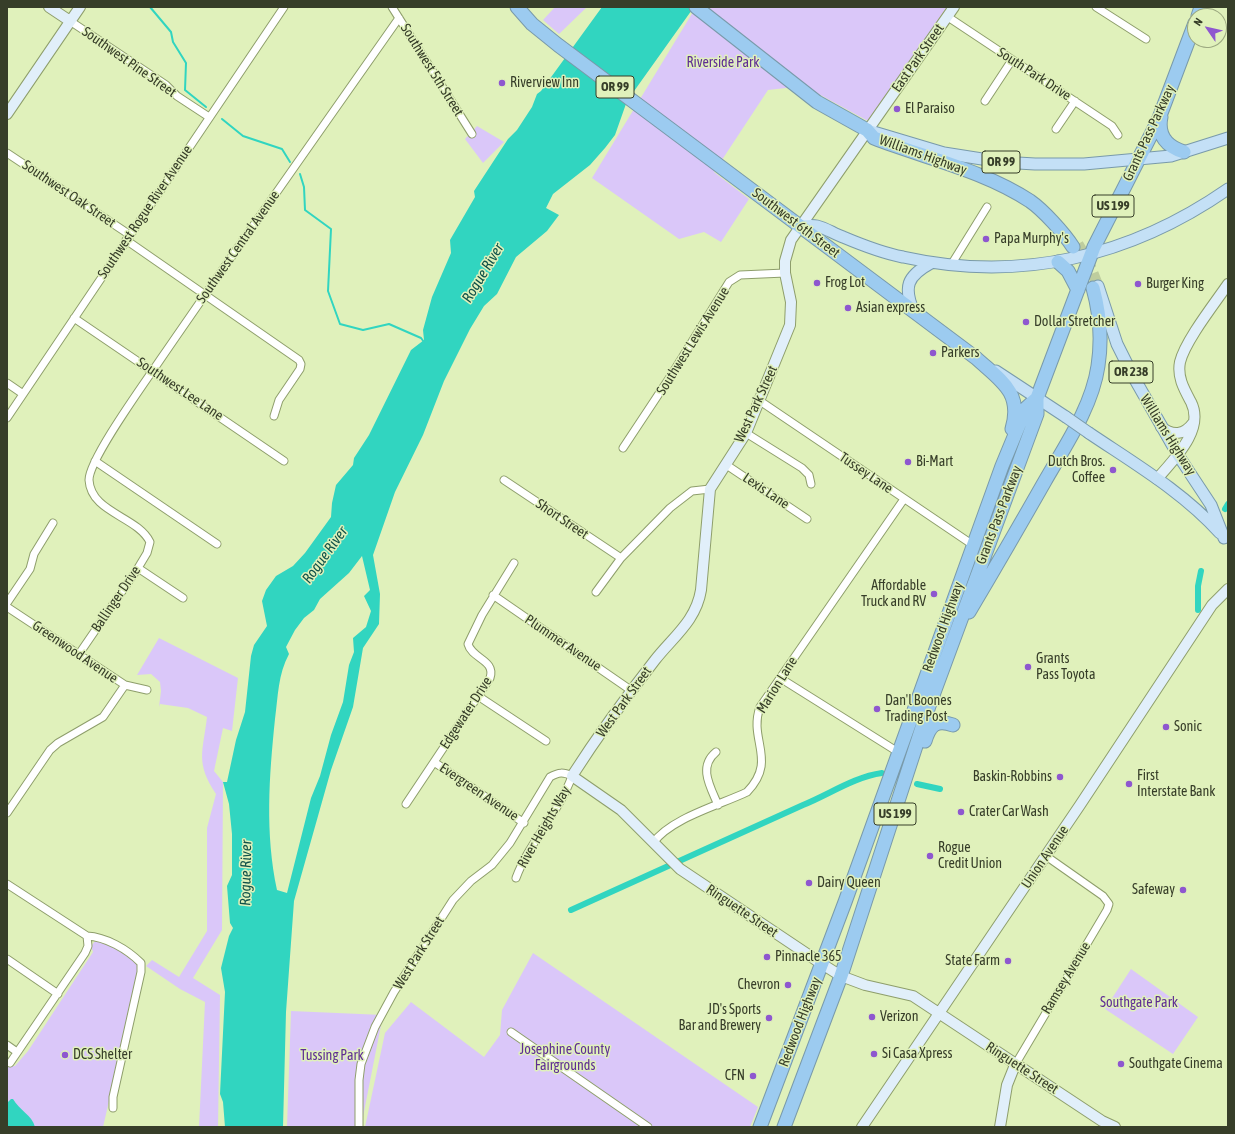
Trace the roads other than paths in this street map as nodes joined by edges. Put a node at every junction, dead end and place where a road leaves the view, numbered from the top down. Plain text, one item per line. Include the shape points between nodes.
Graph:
1 (49, 7) edge
2 (80, 7) edge
3 (284, 7) edge
4 (392, 7) edge
5 (517, 7) edge
6 (696, 7) edge
7 (954, 7) edge
8 (1096, 7) edge
9 (948, 17) junction
10 (399, 18) junction
11 (70, 21) junction
12 (1146, 39) dead end
13 (1187, 44) edge
14 (1012, 60) junction
15 (985, 101) dead end
16 (1075, 101) junction
17 (1163, 108) junction
18 (7, 114) edge
19 (209, 118) junction
20 (1056, 129) dead end
21 (867, 130) junction
22 (472, 134) dead end
23 (1118, 135) dead end
24 (1228, 138) edge
25 (7, 152) edge
26 (1184, 152) junction
27 (1139, 159) junction
28 (1228, 189) edge
29 (987, 207) dead end
30 (799, 226) junction
31 (128, 238) junction
32 (1076, 245) tunnel mouth
33 (1091, 254) junction
34 (1058, 262) junction
35 (931, 263) junction
36 (950, 265) junction
37 (785, 273) junction
38 (1228, 284) edge
39 (1096, 287) joint
40 (1078, 290) junction
41 (205, 295) junction
42 (914, 312) junction
43 (74, 318) junction
44 (976, 358) junction
45 (153, 371) junction
46 (7, 383) edge
47 (23, 394) junction
48 (1037, 398) junction
49 (760, 401) junction
50 (274, 416) dead end
51 (7, 418) edge
52 (1193, 423) junction
53 (1161, 427) junction
54 (746, 433) junction
55 (623, 448) dead end
56 (1178, 455) junction
57 (94, 461) junction
58 (284, 461) dead end
59 (725, 464) junction
60 (1002, 466) junction
61 (1157, 478) junction
62 (504, 480) dead end
63 (811, 484) dead end
64 (710, 489) junction
65 (904, 498) junction
66 (807, 519) dead end
67 (53, 524) dead end
68 (1226, 541) edge
69 (150, 542) joint
70 (217, 544) dead end
71 (973, 545) junction
72 (621, 558) junction
73 (514, 563) dead end
74 (138, 568) junction
75 (1228, 588) edge
76 (596, 592) dead end
77 (493, 595) junction
78 (183, 598) dead end
79 (7, 603) edge
80 (7, 607) edge
81 (948, 653) junction
82 (79, 654) junction
83 (780, 678) junction
84 (125, 685) junction
85 (147, 690) dead end
86 (632, 691) junction
87 (478, 696) junction
88 (953, 725) dead end
89 (546, 741) dead end
90 (716, 752) dead end
91 (898, 752) junction
92 (434, 762) junction
93 (572, 776) junction
94 (406, 804) dead end
95 (718, 804) junction
96 (7, 813) edge
97 (524, 823) junction
98 (892, 824) junction
99 (654, 843) junction
100 (1046, 856) junction
101 (516, 878) dead end
102 (7, 884) edge
103 (87, 936) junction
104 (7, 959) edge
105 (822, 964) junction
106 (841, 976) junction
107 (58, 994) junction
108 (939, 1013) junction
109 (511, 1032) dead end
110 (7, 1045) edge
111 (17, 1052) junction
112 (10, 1063) dead end
113 (1015, 1065) junction
114 (113, 1108) dead end
115 (359, 1127) edge
116 (648, 1127) edge
117 (760, 1127) edge
118 (784, 1127) edge
119 (862, 1127) edge
120 (1000, 1127) edge
121 (1115, 1127) edge

1 - 11 street, Southwest Pine Street
2 - 11 street
3 - 19 street, Southwest Rogue River Avenue
4 - 10 street, Southwest 5th Street
5 - 30 highway, Southwest 6th Street / OR 99 via 532,24 558,45
6 - 21 highway, OR 99 via 817,102
7 - 9 street, East Park Street
8 - 12 street
9 - 14 street, South Park Drive
9 - 21 street, East Park Street
10 - 22 street, Southwest 5th Street
10 - 41 street, Southwest Central Avenue
11 - 18 street
11 - 19 street, Southwest Pine Street via 166,85
13 - 17 highway, Grants Pass Parkway / US 199
14 - 15 street
14 - 16 street, South Park Drive
16 - 20 street
16 - 23 street, South Park Drive via 1112,126
17 - 26 highway via 1160,125 1162,136 1172,147
17 - 27 highway, Grants Pass Parkway / US 199
19 - 31 street, Southwest Rogue River Avenue
21 - 27 main road, OR 99 via 944,153 1001,162 1084,164
21 - 30 street, East Park Street
21 - 32 highway, Williams Highway via 874,138 977,175 1031,201
24 - 26 main road, OR 99
25 - 31 street, Southwest Oak Street
26 - 27 main road, OR 99
27 - 33 highway, Grants Pass Parkway / US 199
28 - 33 main road via 1172,223 1135,240
29 - 36 street
30 - 35 main road via 817,226 869,248
30 - 37 street, West Park Street via 788,247
30 - 42 highway, Southwest 6th Street / OR 238
31 - 41 street, Southwest Oak Street
31 - 43 street, Southwest Rogue River Avenue
33 - 34 main road
33 - 40 highway, Grants Pass Parkway / US 199
34 - 36 main road via 1019,267
34 - 40 highway via 1068,271
35 - 36 main road
35 - 42 main road via 911,277 908,298
37 - 49 street, West Park Street via 791,302 790,325
37 - 55 street, Southwest Lewis Avenue via 740,275 729,282
38 - 52 street via 1188,343 1180,362 1181,382 1194,412
39 - 53 main road, Williams Highway / OR 238 via 1117,344
39 - 81 highway via 1100,339 1098,367 1089,398
40 - 48 highway, Grants Pass Parkway / US 199
41 - 45 street, Southwest Central Avenue
41 - 50 street, Southwest Oak Street via 295,357 301,364 279,400
42 - 44 highway, Southwest 6th Street / OR 238
43 - 45 street, Southwest Lee Lane
43 - 47 street, Southwest Rogue River Avenue
44 - 48 main road, Southwest 6th Street / OR 238
44 - 60 highway via 1010,389 1015,405 1015,421
45 - 57 street, Southwest Central Avenue
45 - 58 street, Southwest Lee Lane
46 - 47 street
47 - 51 street, Southwest Rogue River Avenue
48 - 60 highway, Grants Pass Parkway / US 199 via 1026,408
48 - 61 main road, Williams Highway / OR 238, bridge
48 - 81 highway, Grants Pass Parkway / US 199 via 1037,414
49 - 54 street, West Park Street
49 - 65 street, Tussey Lane
52 - 53 street via 1176,434
52 - 56 street via 1190,435
53 - 56 main road, Williams Highway / OR 238
54 - 59 street, West Park Street
54 - 63 street via 802,468 809,475
56 - 61 street
56 - 68 main road, Williams Highway / OR 238 via 1212,505
57 - 69 street, Southwest Central Avenue via 89,482 93,493 100,503 146,534
57 - 70 street
59 - 64 street, West Park Street
59 - 66 street, Lexis Lane
60 - 71 highway, Redwood Highway / US 199
61 - 68 main road, Williams Highway / OR 238 via 1194,506
62 - 72 street, Short Street
64 - 72 street via 692,491 683,497
64 - 86 street, West Park Street via 701,590 697,606 688,622 655,659
65 - 71 street, Tussey Lane
65 - 83 street, Marion Lane
67 - 79 street via 34,554 30,569
69 - 74 street, Ballinger Drive
71 - 91 highway, Redwood Highway / US 199
72 - 76 street
73 - 77 street, Edgewater Drive
74 - 78 street
74 - 82 street, Ballinger Drive
75 - 100 street, Union Avenue via 1212,605
77 - 86 street, Plummer Avenue
77 - 87 street, Edgewater Drive via 468,644 471,651 492,669 490,678
80 - 82 street, Greenwood Avenue
81 - 98 highway, Redwood Highway / US 199
82 - 84 street, Greenwood Avenue
83 - 91 street
83 - 95 street, Marion Lane via 758,713 756,721 762,762 756,782 747,792
84 - 85 street, Greenwood Avenue
84 - 96 street via 103,717 58,742 50,750
86 - 93 street, West Park Street
87 - 89 street
87 - 92 street, Edgewater Drive
88 - 98 highway via 944,722 934,724 928,731 908,795
90 - 95 street via 709,759 706,771
91 - 105 highway, Redwood Highway / US 199
92 - 94 street, Edgewater Drive
92 - 97 street, Evergreen Avenue
93 - 97 street, West Park Street via 563,772 550,777
93 - 99 street, Ringuette Street via 621,810
93 - 101 street, River Heights Way
95 - 99 street, Marion Lane via 669,827
97 - 115 street, West Park Street via 501,856 453,900 394,992 375,1027 361,1064
98 - 106 highway, Redwood Highway / US 199
99 - 105 street, Ringuette Street via 671,862 688,875
100 - 108 street, Union Avenue
100 - 113 street, Ramsey Avenue via 1103,896 1109,904
102 - 103 street
103 - 107 street via 88,946 85,953
103 - 114 street via 123,948 141,963 142,972 113,1097
104 - 107 street
105 - 106 street, Ringuette Street
105 - 117 highway, Redwood Highway / US 199
106 - 108 street, Ringuette Street via 913,996
106 - 118 highway, Redwood Highway / US 199
107 - 111 street
108 - 113 street, Ringuette Street
108 - 119 street, Union Avenue
109 - 116 street
110 - 111 street
111 - 112 street
113 - 120 street, Ramsey Avenue via 1007,1085
113 - 121 street, Ringuette Street

